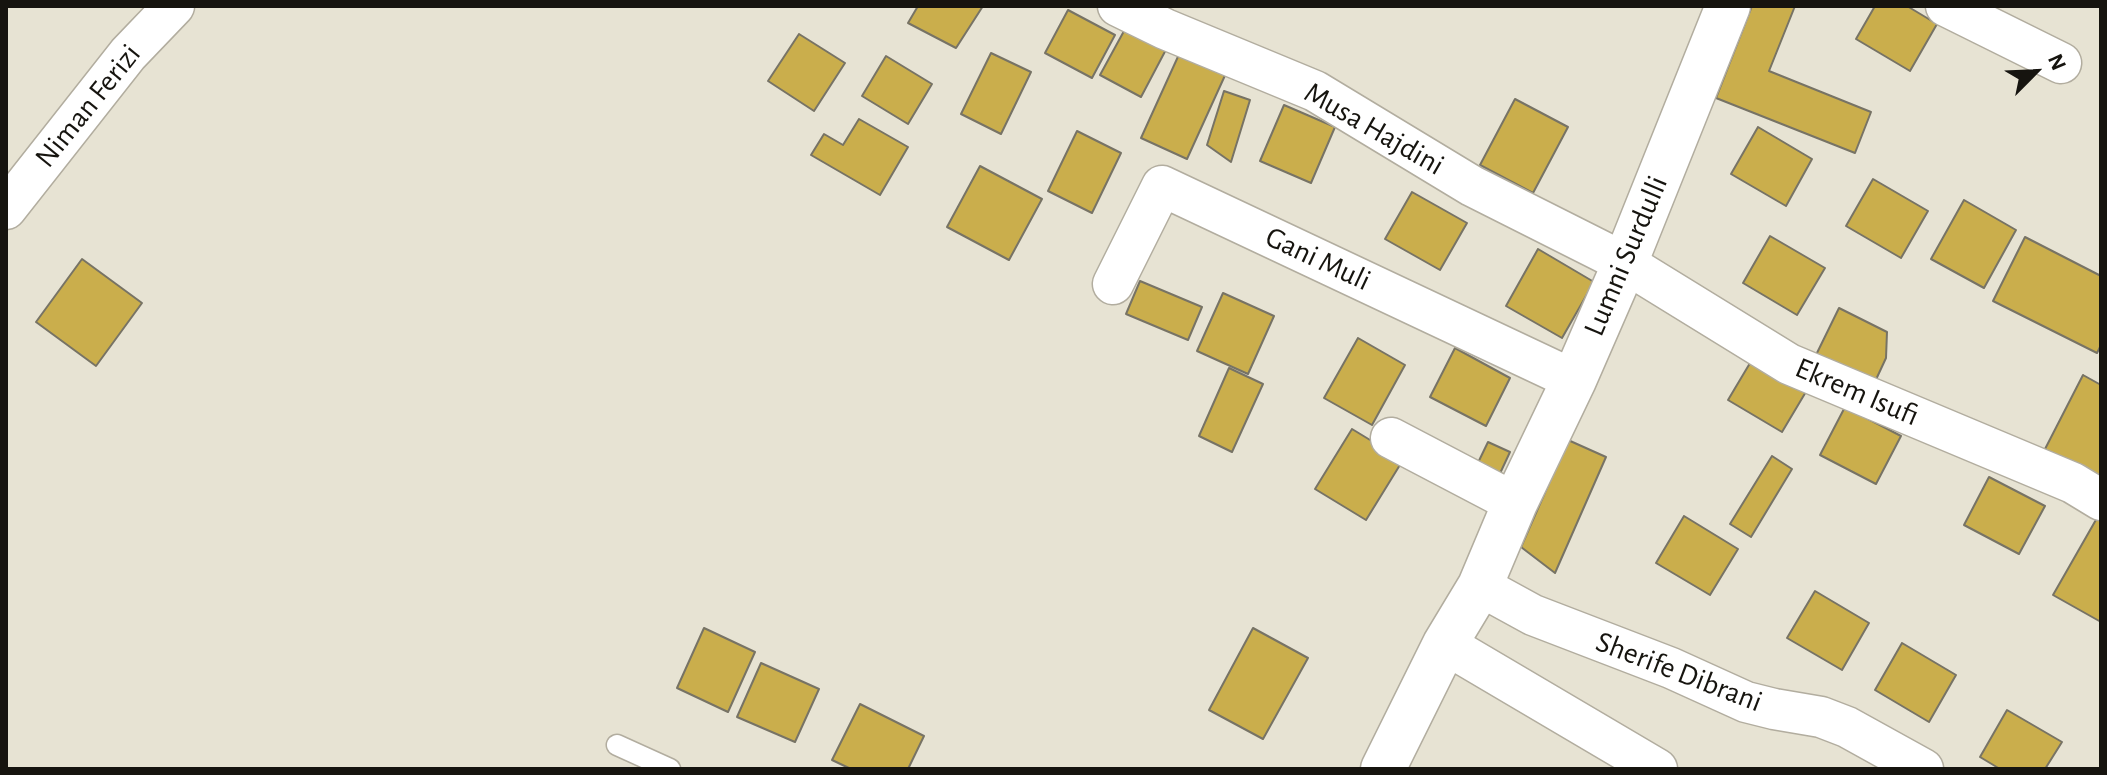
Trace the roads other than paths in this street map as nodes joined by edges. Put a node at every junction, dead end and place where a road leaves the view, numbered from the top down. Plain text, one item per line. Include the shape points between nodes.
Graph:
1 (174, 6) edge
2 (1118, 6) edge
3 (1728, 6) edge
4 (1946, 6) edge
5 (2061, 63) dead end
6 (6, 209) edge
7 (1625, 263) junction
8 (1113, 284) dead end
9 (1574, 380) junction
10 (1391, 438) dead end
11 (2101, 500) edge
12 (1515, 503) junction
13 (1480, 586) junction
14 (1445, 644) junction
15 (617, 745) dead end
16 (670, 769) edge
17 (1383, 769) edge
18 (1657, 769) edge
19 (1923, 769) edge

1 - 6 street, Niman Ferizi via 128,54
2 - 7 street, Musa Hajdini via 1315,91 1472,186
3 - 7 street, Lumni Surdulli
4 - 5 street
7 - 9 street, Lumni Surdulli
7 - 11 street, Ekrem Isufi via 1789,364 2073,483
8 - 9 street, Gani Muli via 1162,186
9 - 12 street, Lumni Surdulli
10 - 12 street
12 - 13 street, Lumni Surdulli
13 - 14 street, Lumni Surdulli
13 - 19 street, Sherife Dibrani via 1533,615 1746,702 1847,727
14 - 17 street, Lumni Surdulli
14 - 18 street
15 - 16 lane

